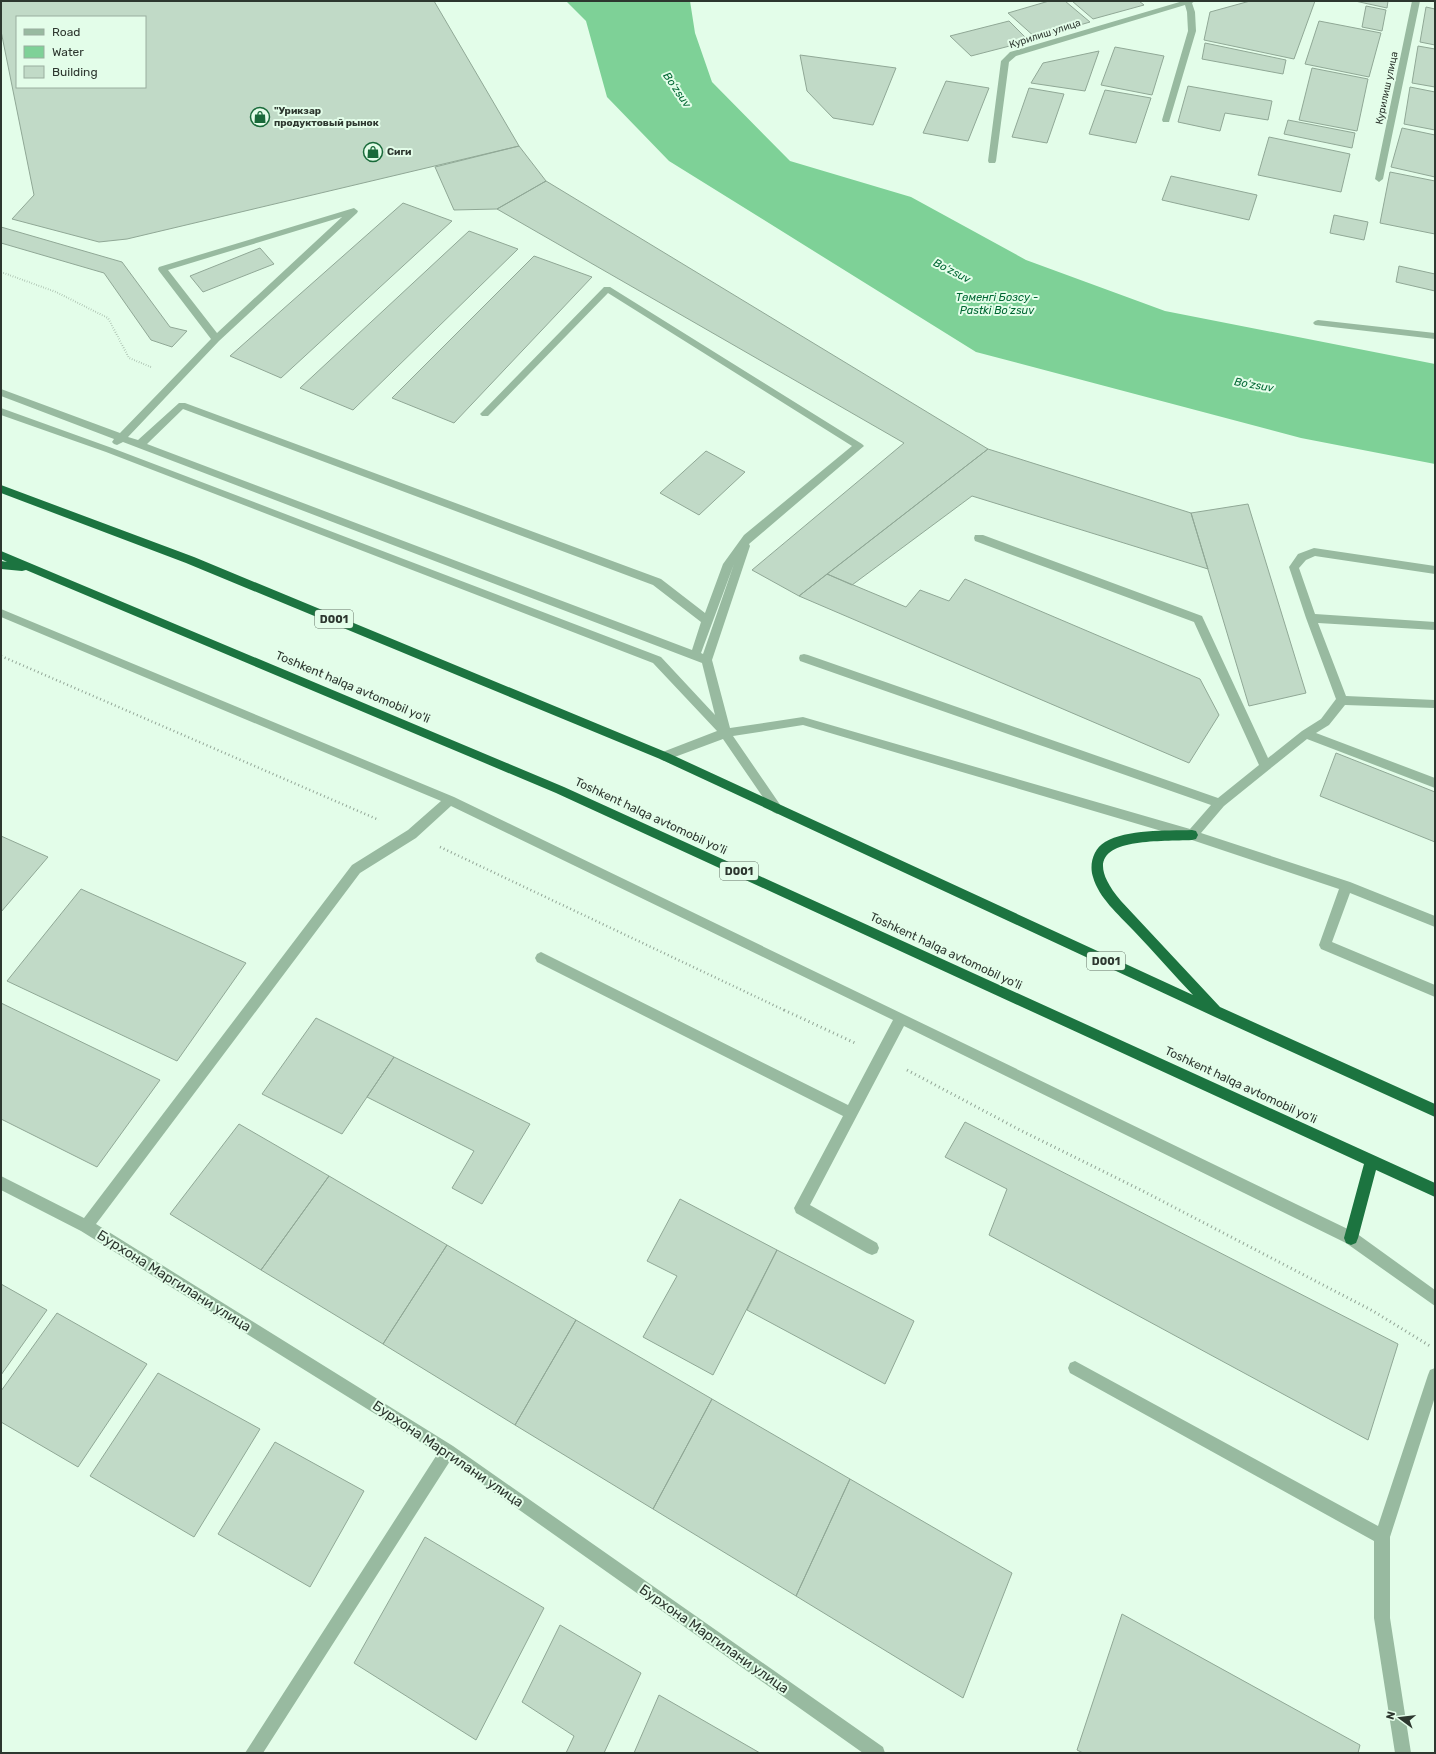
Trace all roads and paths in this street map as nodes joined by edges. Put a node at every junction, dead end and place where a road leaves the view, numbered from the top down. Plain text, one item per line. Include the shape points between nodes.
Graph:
1 (1190, 1) edge
2 (1416, 1) edge
3 (1166, 120) dead end
4 (992, 161) dead end
5 (1379, 179) dead end
6 (1, 272) edge
7 (1318, 322) dead end
8 (1435, 336) edge
9 (216, 339) junction
10 (178, 378) junction
11 (1, 392) edge
12 (1, 411) edge
13 (485, 414) dead end
14 (122, 437) junction
15 (140, 444) junction
16 (109, 450) junction
17 (1, 488) edge
18 (748, 538) junction
19 (979, 538) dead end
20 (1, 555) edge
21 (1, 565) edge
22 (35, 569) junction
23 (1435, 570) edge
24 (1, 613) edge
25 (1311, 618) junction
26 (707, 621) junction
27 (1435, 626) edge
28 (695, 655) junction
29 (1, 656) edge
30 (804, 658) dead end
31 (707, 660) junction
32 (1342, 700) junction
33 (1435, 704) edge
34 (725, 732) junction
35 (1306, 734) junction
36 (664, 756) junction
37 (1266, 767) junction
38 (1435, 783) edge
39 (450, 800) junction
40 (1220, 803) junction
41 (777, 809) junction
42 (412, 834) junction
43 (1192, 835) junction
44 (1346, 886) junction
45 (1435, 922) edge
46 (541, 958) dead end
47 (1435, 991) edge
48 (1219, 1013) junction
49 (901, 1018) junction
50 (882, 1056) junction
51 (1435, 1110) edge
52 (851, 1113) junction
53 (1372, 1161) junction
54 (1, 1183) edge
55 (1435, 1190) edge
56 (86, 1226) junction
57 (1350, 1238) junction
58 (872, 1248) dead end
59 (1435, 1299) edge
60 (1435, 1349) edge
61 (1075, 1368) dead end
62 (1435, 1375) edge
63 (448, 1451) junction
64 (1382, 1537) junction
65 (253, 1753) edge
66 (877, 1753) edge
67 (1403, 1753) edge

1 - 3 street via 1192,31
1 - 4 street, Курилиш улица via 1013,54 1005,61
2 - 5 street, Курилиш улица
6 - 10 path via 56,292 108,318 129,358
7 - 8 street
9 - 9 street via 331,232 354,211 162,269
9 - 10 street
10 - 14 street
11 - 14 street
12 - 16 street
13 - 18 street via 607,289 859,446
14 - 15 street
14 - 16 street
15 - 26 street via 182,405 657,582
15 - 28 street
16 - 34 street via 657,660
17 - 36 highway, D001 via 190,560
18 - 26 street via 728,564
18 - 31 street
19 - 37 street via 1198,619
20 - 22 highway, Toshkent halqa avtomobil yo'li / D001
21 - 22 highway
22 - 53 highway, Toshkent halqa avtomobil yo'li / D001 via 560,790
23 - 25 street via 1314,552 1302,557 1294,567
24 - 39 street
25 - 27 street
25 - 32 street
26 - 28 street
28 - 31 street
29 - 42 path
30 - 40 street
31 - 34 street
32 - 33 street
32 - 35 street via 1325,722
34 - 36 street
34 - 41 street
34 - 43 street via 803,721
35 - 37 street
35 - 38 street
36 - 41 highway, D001
37 - 40 street
39 - 42 street
39 - 49 street
40 - 43 street
41 - 48 highway, D001
42 - 50 path
42 - 56 street via 356,869
43 - 44 street
43 - 48 highway via 1128,840 1109,845 1098,857 1098,873 1100,882 1119,907
44 - 45 street
44 - 47 street via 1325,945
46 - 52 street
48 - 51 highway, D001
49 - 50 street
49 - 57 street
50 - 52 street
50 - 60 path via 1020,1130 1374,1311
52 - 58 street via 801,1208
53 - 55 highway, Toshkent halqa avtomobil yo'li / D001
53 - 57 highway
54 - 56 street, Бурхона Маргилани улица
56 - 63 street, Бурхона Маргилани улица
57 - 59 street
61 - 64 street
62 - 64 street
63 - 65 street
63 - 66 street, Бурхона Маргилани улица
64 - 67 street via 1382,1618

